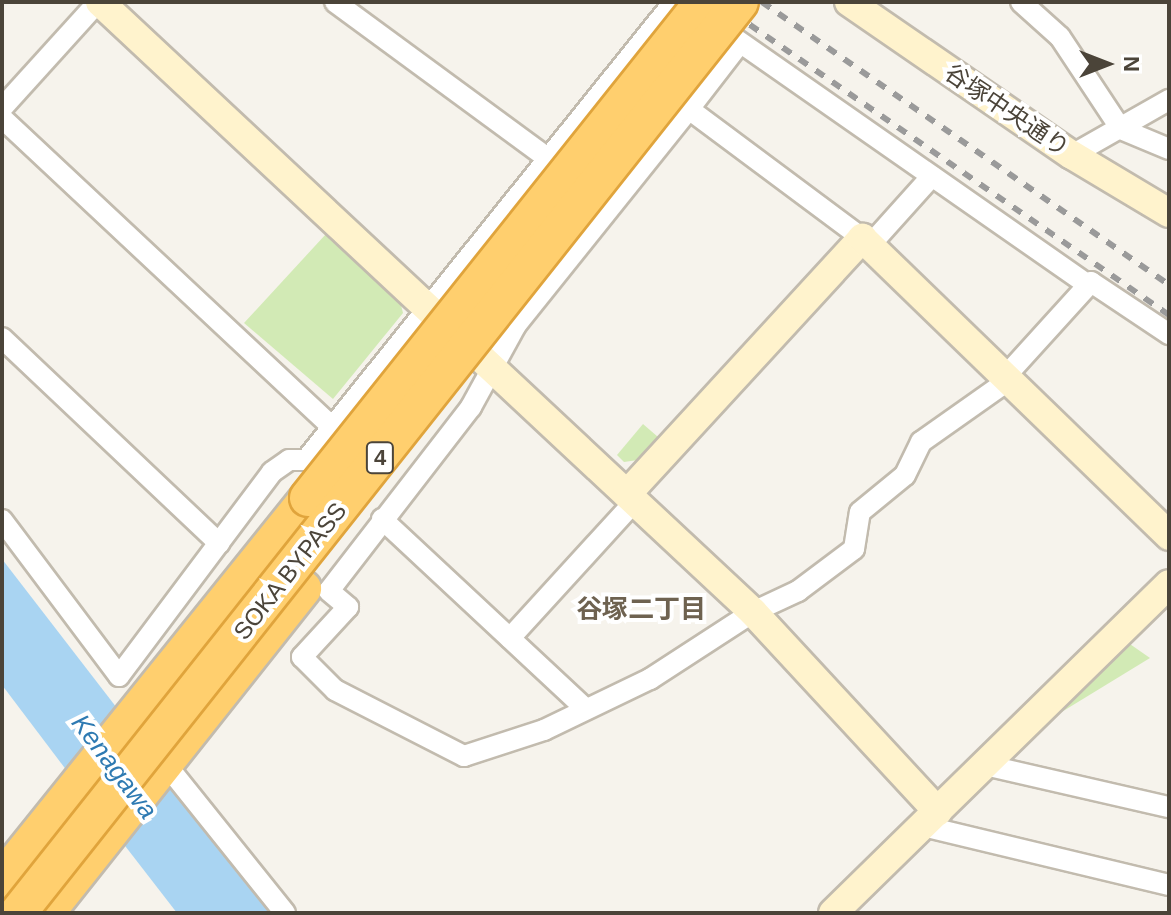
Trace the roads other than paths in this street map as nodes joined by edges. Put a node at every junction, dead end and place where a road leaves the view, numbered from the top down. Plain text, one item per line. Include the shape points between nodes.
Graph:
1 (99, 2) edge
2 (335, 2) edge
3 (674, 2) edge
4 (685, 2) edge
5 (703, 2) edge
6 (740, 2) edge
7 (849, 2) edge
8 (1021, 2) edge
9 (739, 44) junction
10 (1169, 100) edge
11 (2, 108) edge
12 (689, 109) junction
13 (2, 118) edge
14 (1121, 129) junction
15 (1169, 149) edge
16 (1072, 155) junction
17 (547, 158) junction
18 (932, 176) junction
19 (1169, 213) edge
20 (866, 241) junction
21 (1088, 285) junction
22 (428, 308) junction
23 (487, 325) junction
24 (1169, 334) edge
25 (2, 338) edge
26 (492, 366) junction
27 (1004, 380) junction
28 (332, 427) junction
29 (630, 498) junction
30 (382, 519) junction
31 (2, 520) edge
32 (1169, 536) edge
33 (219, 543) junction
34 (1169, 584) edge
35 (753, 612) junction
36 (510, 638) junction
37 (586, 709) junction
38 (133, 716) junction
39 (165, 763) junction
40 (985, 765) junction
41 (1169, 807) edge
42 (930, 819) junction
43 (2, 879) edge
44 (1169, 885) edge
45 (18, 913) edge
46 (46, 913) edge
47 (285, 913) edge
48 (833, 913) edge

1 - 11 street
1 - 22 street
2 - 17 street
3 - 17 street
4 - 9 street
5 - 38 highway, SOKA BYPASS / 4, bridge
6 - 23 highway, SOKA BYPASS / 4, bridge
7 - 16 street, 谷塚中央通り
8 - 14 street via 1060,37
9 - 12 street
9 - 18 street
10 - 14 street
12 - 20 street
12 - 26 street via 516,325
13 - 28 street
14 - 15 street
14 - 16 street
16 - 19 street, 谷塚中央通り
17 - 22 street
18 - 20 street
18 - 21 street
20 - 27 street
20 - 29 street
21 - 24 street via 1091,282
21 - 27 street
22 - 26 street
22 - 28 street
23 - 39 highway via 446,407
23 - 45 highway, SOKA BYPASS / 4, bridge
25 - 33 street
26 - 29 street
26 - 30 street via 471,407
27 - 32 street
27 - 35 street via 921,442 905,475 860,512 854,549 798,591
28 - 33 street via 306,460 289,460 272,472
29 - 35 street
29 - 36 street
30 - 36 street
30 - 37 street via 329,591 348,607 302,657 335,690 464,756
31 - 33 street via 119,676
34 - 40 street
35 - 37 street via 650,679
35 - 42 street
36 - 37 street
38 - 39 street
38 - 43 highway, SOKA BYPASS / 4
39 - 46 highway
39 - 47 street
40 - 41 street
40 - 42 street
42 - 44 street
42 - 48 street

